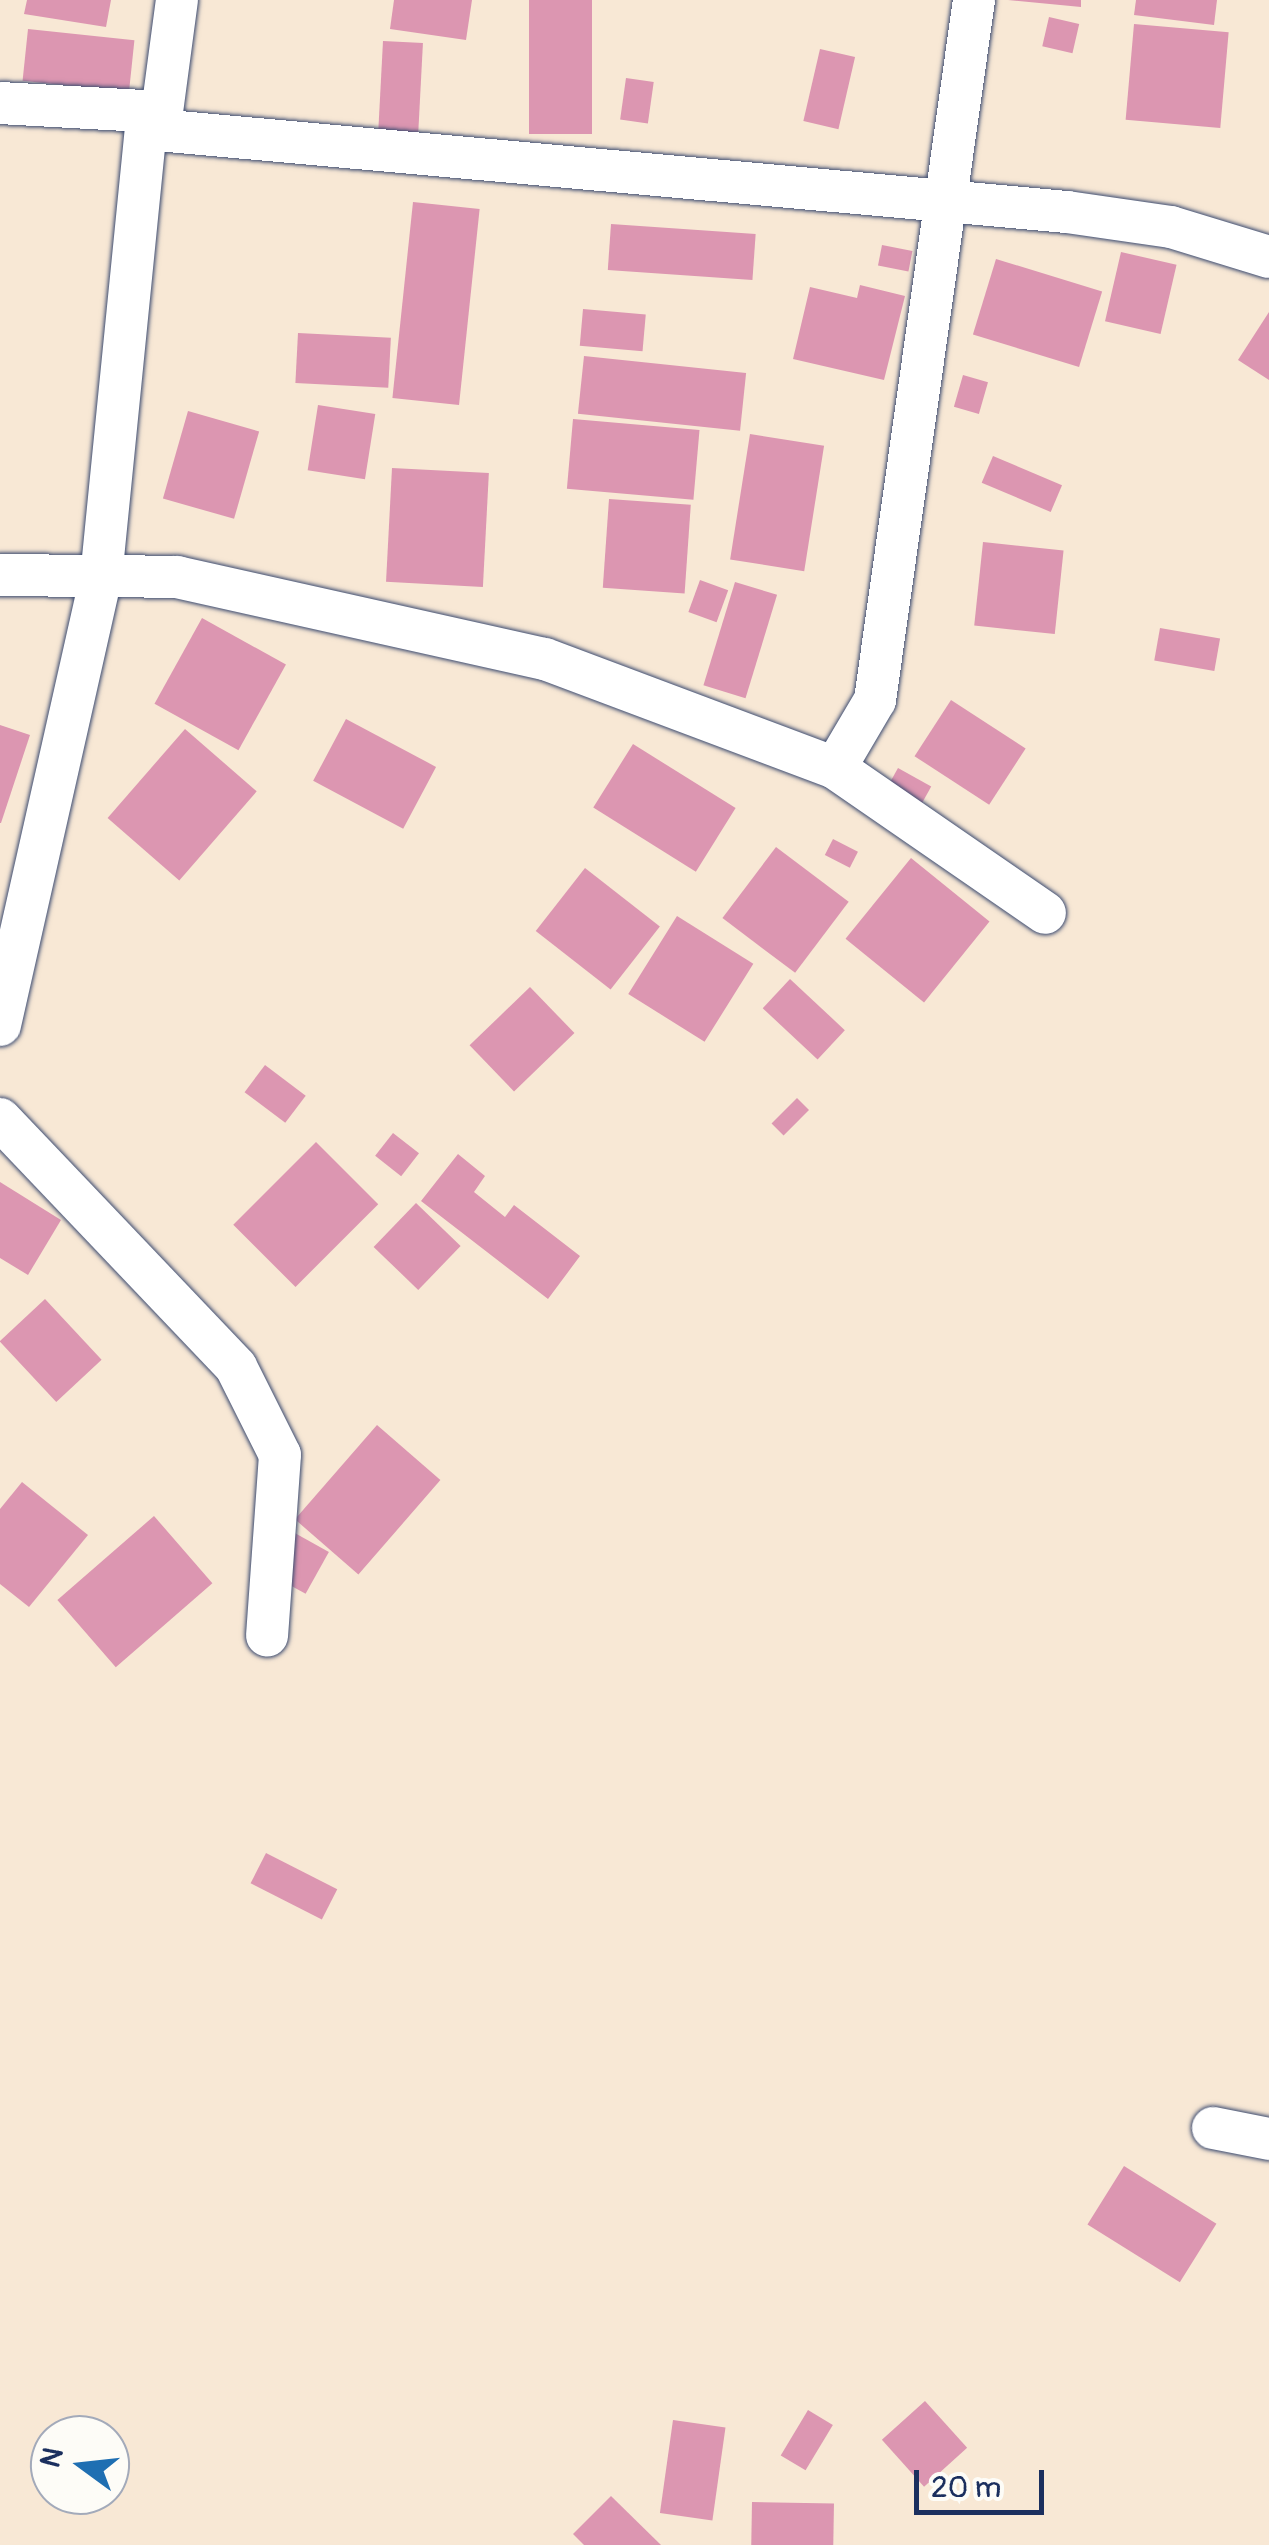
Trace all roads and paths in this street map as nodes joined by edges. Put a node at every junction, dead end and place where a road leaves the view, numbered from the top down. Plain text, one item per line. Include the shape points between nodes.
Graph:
1 (176, 0) edge
2 (974, 0) edge
3 (0, 102) edge
4 (154, 121) junction
5 (952, 199) junction
6 (1269, 257) edge
7 (0, 574) edge
8 (101, 578) junction
9 (836, 768) junction
10 (1045, 913) dead end
11 (0, 1025) edge
12 (0, 1119) edge
13 (267, 1636) dead end
14 (1214, 2128) dead end
15 (1269, 2139) edge

1 - 4 street
2 - 5 street
3 - 4 street
4 - 5 street
4 - 8 street
5 - 6 street via 1171,227
5 - 9 street via 875,700
7 - 8 street
8 - 9 street via 178,577 544,659
8 - 11 street
9 - 10 street
12 - 13 street via 236,1368 280,1455
14 - 15 street

